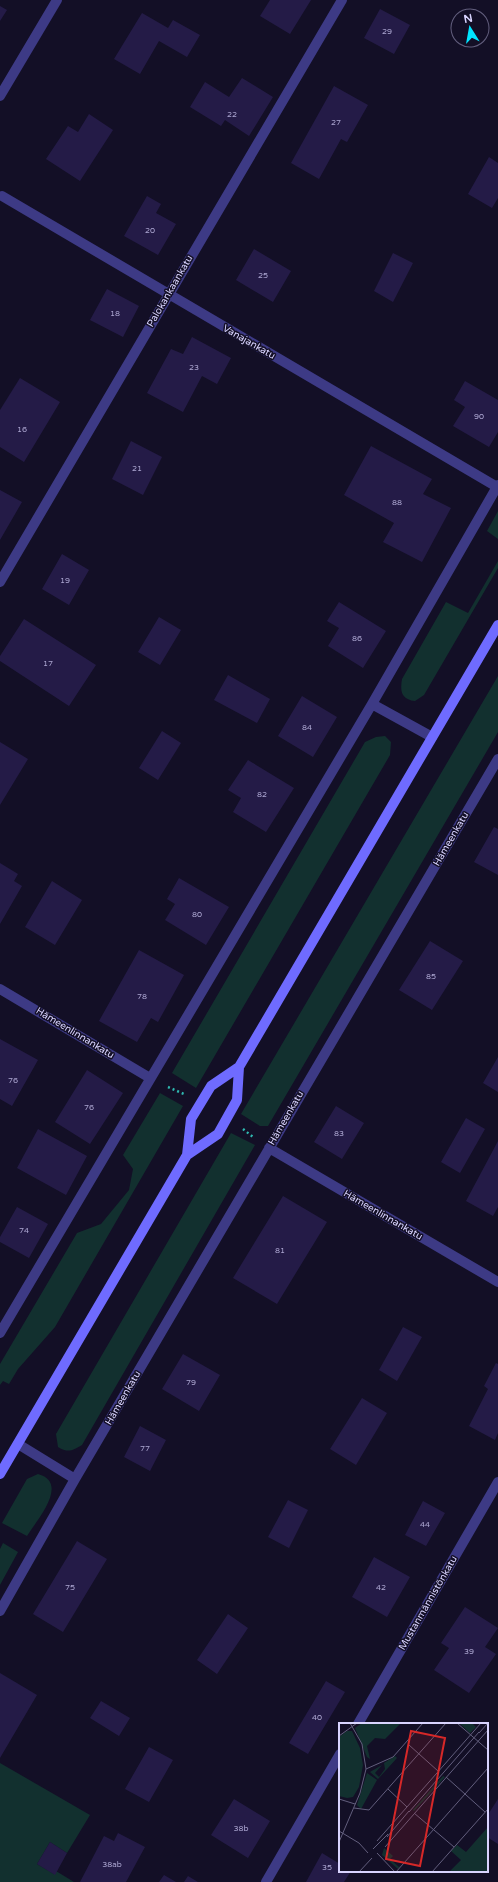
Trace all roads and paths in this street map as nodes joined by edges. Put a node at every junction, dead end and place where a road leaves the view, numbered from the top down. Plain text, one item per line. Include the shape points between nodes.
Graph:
1 (58, 0) edge
2 (342, 0) edge
3 (0, 96) edge
4 (2, 196) dead end
5 (168, 294) junction
6 (497, 486) edge
7 (0, 582) edge
8 (498, 625) edge
9 (372, 704) junction
10 (432, 738) junction
11 (498, 759) edge
12 (0, 989) edge
13 (239, 1067) junction
14 (150, 1078) junction
15 (269, 1148) junction
16 (187, 1155) junction
17 (498, 1282) edge
18 (0, 1333) edge
19 (18, 1444) junction
20 (0, 1474) edge
21 (76, 1479) junction
22 (498, 1482) edge
23 (0, 1610) edge
24 (359, 1723) edge
25 (339, 1756) edge
26 (266, 1882) edge

1 - 3 street
2 - 5 street, Palokankaankatu
4 - 5 street, Vanajankatu
5 - 6 street, Vanajankatu
5 - 7 street, Palokankaankatu
6 - 9 street
8 - 10 main road
9 - 10 street
9 - 14 street
10 - 13 main road
11 - 15 street, Hämeenkatu
12 - 14 street, Hämeenlinnankatu
13 - 16 main road via 211,1086 192,1119
13 - 16 main road via 237,1100 218,1134
14 - 18 street
15 - 17 street, Hämeenlinnankatu
15 - 21 street, Hämeenkatu
16 - 19 main road
19 - 20 main road
19 - 21 street
21 - 23 street, Hämeenkatu
22 - 24 street, Mustanmännistönkatu
25 - 26 street

